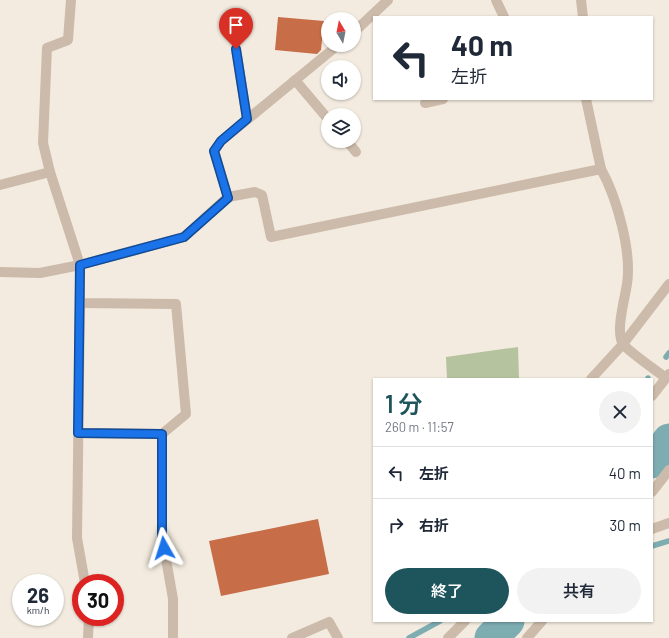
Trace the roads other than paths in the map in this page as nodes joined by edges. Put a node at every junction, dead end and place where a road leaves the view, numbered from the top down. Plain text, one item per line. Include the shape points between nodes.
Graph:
1 (71, 0) edge
2 (388, 0) edge
3 (496, 0) edge
4 (581, 0) edge
5 (504, 16) edge
6 (582, 16) edge
7 (361, 25) edge
8 (236, 49) dead end
9 (329, 52) edge
10 (295, 80) junction
11 (438, 100) edge
12 (586, 100) edge
13 (425, 103) dead end
14 (321, 111) edge
15 (247, 119) junction
16 (353, 148) edge
17 (356, 152) dead end
18 (601, 169) junction
19 (50, 172) junction
20 (0, 185) edge
21 (228, 198) junction
22 (80, 265) junction
23 (0, 272) edge
24 (669, 284) edge
25 (80, 303) junction
26 (623, 344) junction
27 (668, 376) edge
28 (592, 378) edge
29 (653, 395) edge
30 (78, 433) junction
31 (162, 434) junction
32 (669, 470) edge
33 (653, 491) edge
34 (669, 523) edge
35 (653, 529) edge
36 (83, 574) edge
37 (465, 622) edge
38 (541, 622) edge
39 (89, 626) edge
40 (88, 638) edge
41 (173, 638) edge
42 (292, 638) edge
43 (338, 638) edge
44 (448, 638) edge
45 (527, 638) edge

1 - 19 street via 68,40 47,48 43,143
2 - 7 street
3 - 5 street
4 - 6 street
8 - 15 street
9 - 10 street
10 - 14 street
10 - 15 street
11 - 13 street
12 - 18 street
15 - 21 street via 221,141 214,151
16 - 17 street
18 - 21 street via 271,237 262,195 255,192
18 - 26 street via 611,187 623,232 629,274 619,334
19 - 20 street
19 - 22 street
21 - 22 street via 184,237
22 - 23 street via 40,273
22 - 25 street
24 - 26 street
25 - 30 street
25 - 31 street via 176,304 186,414
26 - 27 street
26 - 28 street
27 - 29 street
30 - 31 street
30 - 36 street via 77,538
31 - 41 street via 162,536 173,599
32 - 33 street
34 - 35 street
37 - 44 street
38 - 45 street
39 - 40 street
42 - 43 street via 329,622

